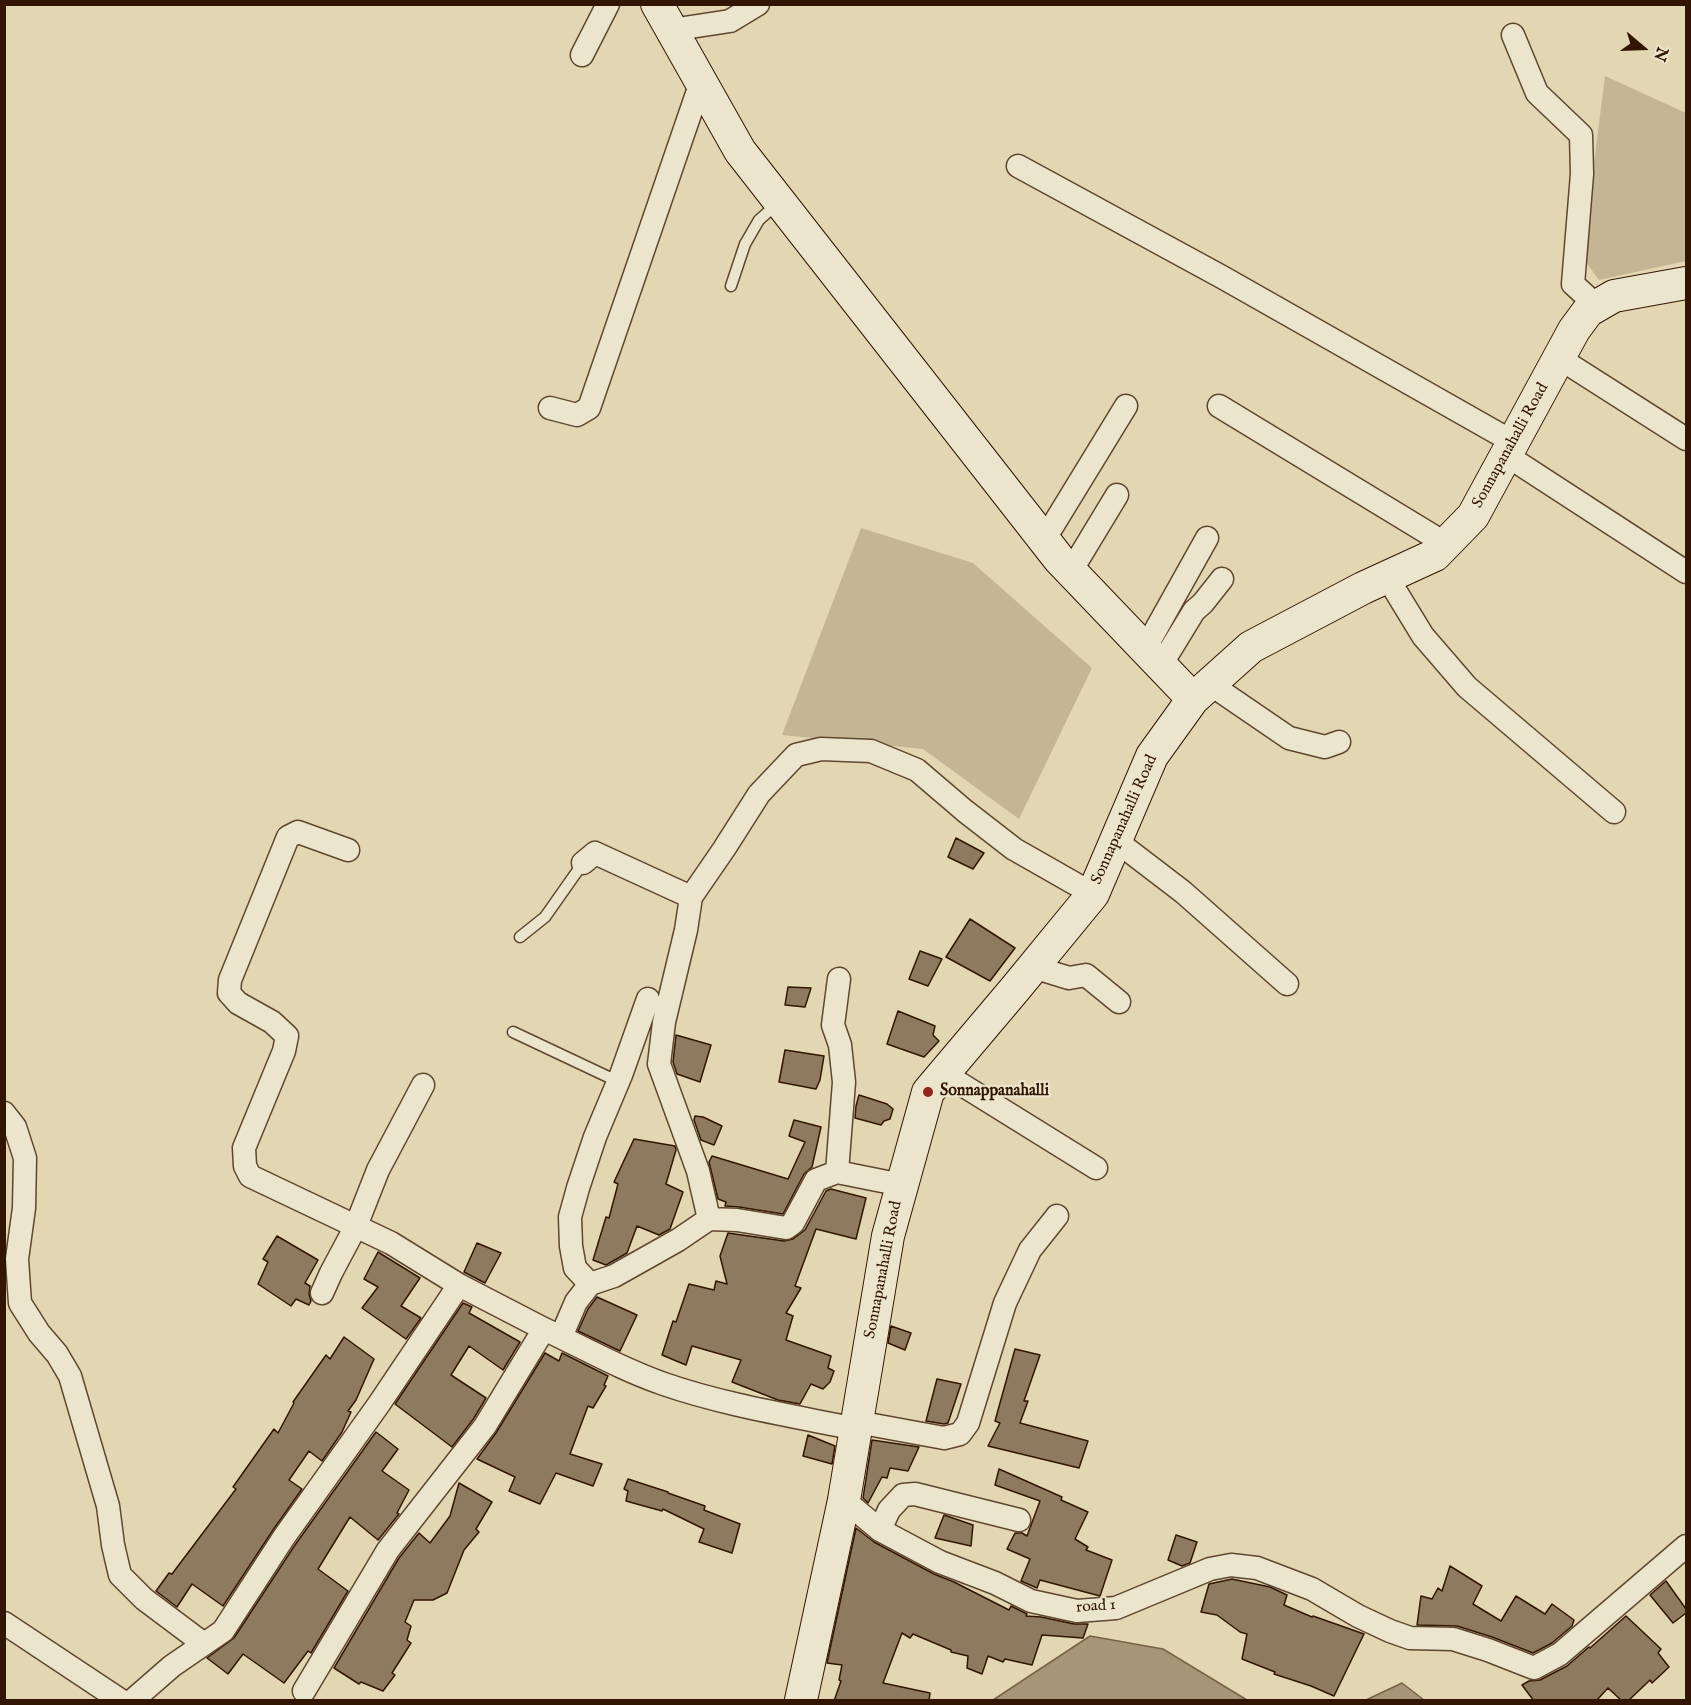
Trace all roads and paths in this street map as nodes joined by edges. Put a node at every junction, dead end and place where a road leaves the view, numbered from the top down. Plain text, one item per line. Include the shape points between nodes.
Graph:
1 (608, 4) edge
2 (758, 4) edge
3 (664, 17) edge
4 (1513, 34) dead end
5 (582, 55) dead end
6 (701, 82) junction
7 (1018, 166) dead end
8 (780, 202) junction
9 (1686, 284) edge
10 (731, 286) dead end
11 (1597, 306) junction
12 (1559, 358) junction
13 (1126, 406) dead end
14 (1219, 406) dead end
15 (550, 408) dead end
16 (1686, 439) edge
17 (1510, 449) junction
18 (1117, 495) dead end
19 (1207, 538) dead end
20 (1044, 540) junction
21 (1446, 544) junction
22 (1071, 571) junction
23 (1686, 572) edge
24 (1387, 578) junction
25 (1222, 579) dead end
26 (1153, 657) junction
27 (1202, 692) junction
28 (1339, 742) dead end
29 (1614, 812) dead end
30 (1115, 840) junction
31 (348, 850) dead end
32 (583, 863) joint
33 (1093, 894) junction
34 (691, 897) junction
35 (520, 937) dead end
36 (1033, 967) junction
37 (839, 979) dead end
38 (1287, 984) dead end
39 (648, 999) dead end
40 (1119, 1002) dead end
41 (513, 1032) dead end
42 (943, 1073) junction
43 (618, 1082) junction
44 (423, 1085) dead end
45 (4, 1113) edge
46 (1096, 1168) dead end
47 (837, 1172) junction
48 (902, 1185) junction
49 (1057, 1216) dead end
50 (709, 1219) junction
51 (356, 1226) junction
52 (590, 1284) junction
53 (459, 1285) junction
54 (322, 1293) dead end
55 (552, 1333) junction
56 (856, 1426) junction
57 (844, 1500) junction
58 (1019, 1521) dead end
59 (880, 1530) junction
60 (1686, 1546) edge
61 (4, 1623) edge
62 (204, 1644) junction
63 (304, 1691) dead end
64 (120, 1701) edge
65 (133, 1701) edge
66 (801, 1701) edge

1 - 5 street
2 - 3 street via 730,21
3 - 6 street
4 - 11 street via 1537,93 1581,135 1582,174 1573,284
6 - 8 street via 740,151
6 - 15 street via 589,408 577,415
7 - 17 street via 1222,277
8 - 10 lane via 759,220 745,244
8 - 20 street
9 - 11 street, Sonnapanahalli Road via 1614,296
11 - 12 street, Sonnapanahalli Road via 1588,311 1574,330
12 - 16 street
12 - 17 street, Sonnapanahalli Road
13 - 20 street
14 - 21 street
17 - 21 street, Sonnapanahalli Road via 1473,516
17 - 23 street
18 - 22 street
19 - 26 street
20 - 22 street
21 - 24 street, Sonnapanahalli Road via 1435,555
22 - 26 street
24 - 27 street, Sonnapanahalli Road via 1251,647
24 - 29 street via 1423,636 1467,687
25 - 26 street
26 - 27 street
27 - 28 street via 1289,738 1325,747
27 - 30 street, Sonnapanahalli Road via 1152,756
30 - 33 street, Sonnapanahalli Road
30 - 38 street via 1183,892
31 - 51 street via 298,832 288,837 230,980 229,993 287,1036 243,1148 250,1176
32 - 34 street via 595,853
32 - 35 lane via 545,917
33 - 34 street via 1014,849 917,770 871,752 821,749 796,755 759,794
33 - 36 street, Sonnapanahalli Road
34 - 50 street via 659,1064 698,1171
36 - 40 street via 1069,978 1086,975
36 - 42 street, Sonnapanahalli Road
37 - 47 street via 833,1025 840,1045 844,1082
39 - 43 street
41 - 43 lane
42 - 46 street
42 - 48 street, Sonnapanahalli Road via 928,1092
43 - 52 street via 595,1137 570,1217 575,1268
44 - 51 street via 378,1170
45 - 62 street via 15,1127 25,1158 17,1259 20,1303 70,1376 108,1506 120,1575 144,1599
47 - 48 street
47 - 50 street via 816,1180 793,1223 786,1227
48 - 56 street, Sonnapanahalli Road via 888,1236
49 - 56 street via 1030,1250 1005,1303 968,1423 960,1434 944,1438
50 - 52 street via 614,1276
51 - 53 street
51 - 54 street
52 - 55 street
53 - 55 street
53 - 62 street via 223,1631
55 - 56 street via 664,1384 722,1400
55 - 63 street via 388,1550
56 - 57 street, Sonnapanahalli Road
57 - 59 street, road 1
57 - 66 street, Sonnapanahalli Road
58 - 59 street via 915,1494 903,1495 889,1510
59 - 60 street, road 1 via 940,1562 1031,1601 1077,1611 1116,1608 1210,1569 1231,1565 1257,1568 1312,1589 1390,1632 1410,1638 1453,1639 1534,1668 1560,1654
61 - 64 street
62 - 65 street

